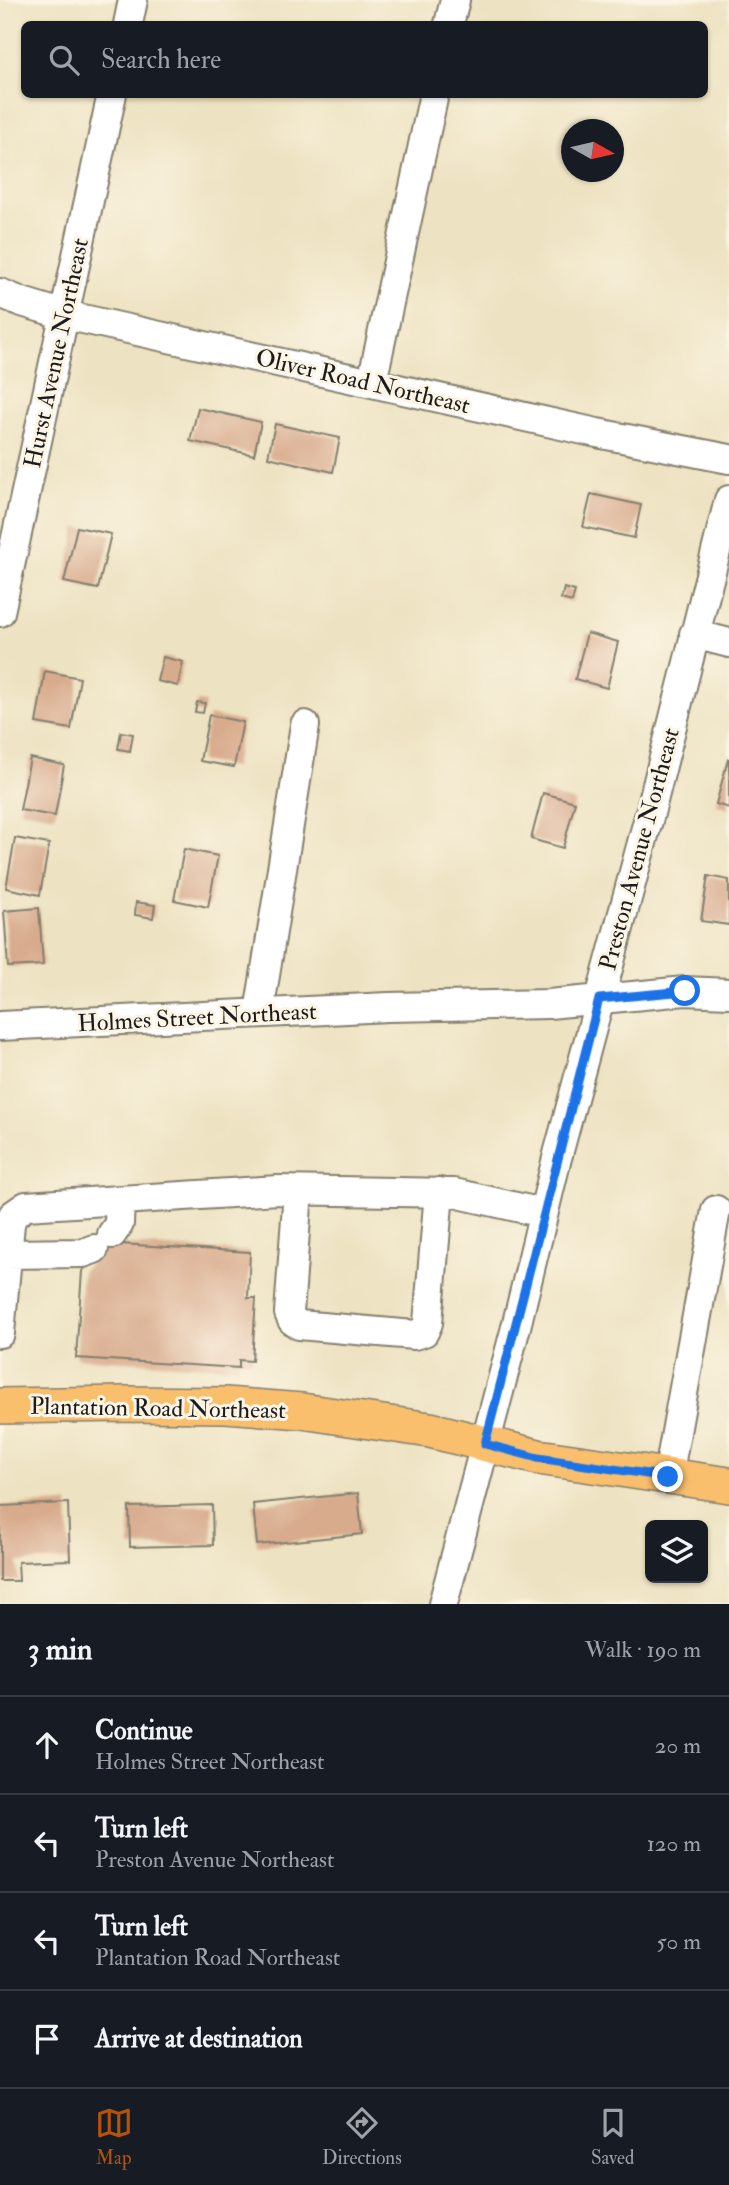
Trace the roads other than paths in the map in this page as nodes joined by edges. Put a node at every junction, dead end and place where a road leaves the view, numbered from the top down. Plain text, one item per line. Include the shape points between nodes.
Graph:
1 (133, 0) edge
2 (455, 0) edge
3 (129, 21) edge
4 (450, 21) edge
5 (111, 98) edge
6 (433, 98) edge
7 (0, 293) edge
8 (65, 315) junction
9 (372, 382) junction
10 (729, 459) edge
11 (729, 500) edge
12 (0, 612) edge
13 (694, 634) junction
14 (729, 643) edge
15 (305, 725) dead end
16 (729, 993) edge
17 (599, 999) junction
18 (259, 1013) junction
19 (0, 1026) edge
20 (298, 1191) junction
21 (439, 1192) junction
22 (120, 1201) junction
23 (716, 1210) dead end
24 (543, 1213) junction
25 (7, 1254) junction
26 (0, 1333) edge
27 (0, 1406) edge
28 (485, 1444) junction
29 (668, 1477) junction
30 (729, 1485) edge
31 (444, 1599) edge

1 - 3 street
2 - 4 street
5 - 8 street, Hurst Avenue Northeast
6 - 9 street
7 - 8 street, Oliver Road Northeast
8 - 9 street, Oliver Road Northeast
8 - 12 street, Hurst Avenue Northeast
9 - 10 street, Oliver Road Northeast
11 - 13 street, Preston Avenue Northeast
13 - 14 street
13 - 17 street, Preston Avenue Northeast
15 - 18 street
16 - 17 street, Holmes Street Northeast via 685,991
17 - 18 street, Holmes Street Northeast
17 - 24 street, Preston Avenue Northeast
18 - 19 street, Holmes Street Northeast
20 - 21 street
20 - 21 street via 292,1320 299,1325 414,1335 424,1332 428,1324
20 - 22 street
21 - 24 street
22 - 25 street via 119,1224 83,1253
22 - 25 street via 26,1206 13,1215
23 - 29 street
24 - 28 street, Preston Avenue Northeast
25 - 26 street
27 - 28 main road, Plantation Road Northeast via 226,1405 430,1430
28 - 29 main road, Plantation Road Northeast via 538,1458
28 - 31 street, Preston Avenue Northeast
29 - 30 main road, Plantation Road Northeast

